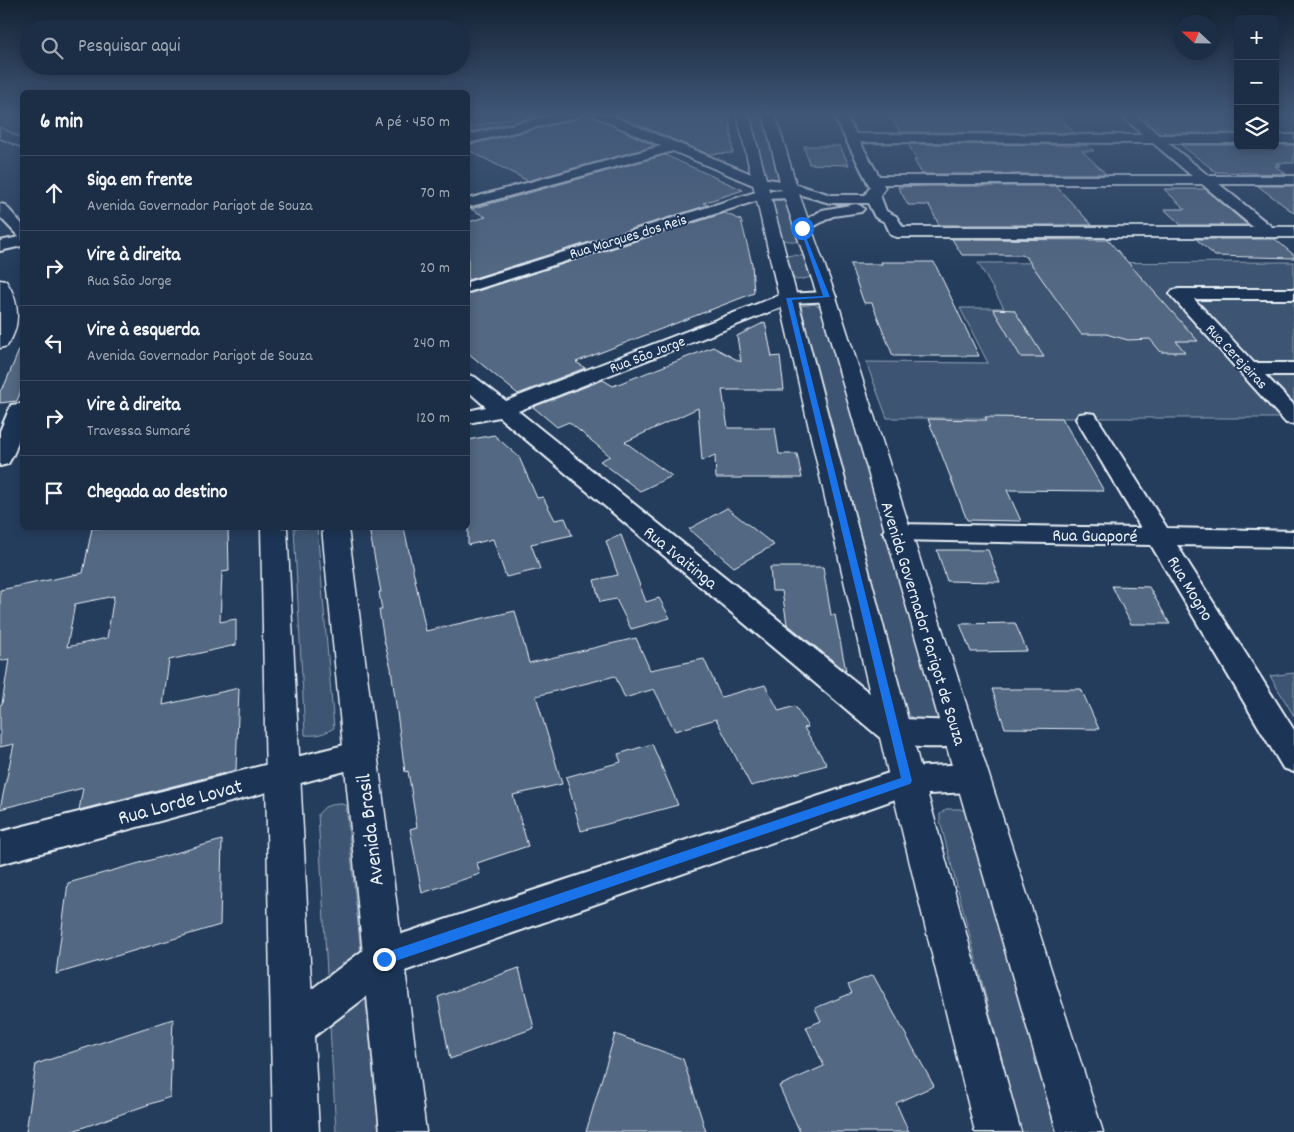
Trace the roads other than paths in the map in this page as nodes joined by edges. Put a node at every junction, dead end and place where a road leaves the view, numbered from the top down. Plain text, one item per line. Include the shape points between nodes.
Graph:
1 (600, 167) edge
2 (714, 167) edge
3 (755, 167) edge
4 (784, 167) edge
5 (866, 167) edge
6 (1190, 167) edge
7 (873, 180) junction
8 (1206, 180) junction
9 (1294, 180) edge
10 (760, 189) junction
11 (790, 190) junction
12 (470, 202) edge
13 (876, 204) junction
14 (0, 208) edge
15 (802, 228) junction
16 (20, 231) edge
17 (1269, 232) junction
18 (1294, 232) edge
19 (20, 241) edge
20 (0, 246) edge
21 (0, 285) edge
22 (470, 286) edge
23 (1294, 294) edge
24 (827, 297) junction
25 (789, 298) junction
26 (0, 342) edge
27 (1249, 369) junction
28 (1294, 369) edge
29 (470, 382) edge
30 (502, 410) junction
31 (14, 411) edge
32 (470, 417) edge
33 (1294, 418) edge
34 (1087, 420) dead end
35 (0, 459) edge
36 (274, 530) edge
37 (335, 530) edge
38 (896, 532) junction
39 (1160, 536) junction
40 (1294, 539) edge
41 (895, 732) junction
42 (958, 734) junction
43 (360, 754) junction
44 (1294, 758) edge
45 (285, 774) junction
46 (971, 778) junction
47 (907, 781) junction
48 (0, 848) edge
49 (384, 959) junction
50 (293, 1028) junction
51 (296, 1132) edge
52 (403, 1132) edge
53 (998, 1132) edge
54 (1080, 1132) edge

1 - 12 street
2 - 10 street
3 - 10 street
4 - 11 street, Avenida Governador Parigot de Souza
5 - 7 street
6 - 8 street
7 - 8 street
7 - 13 street via 878,188 872,194
8 - 9 street
8 - 17 street
10 - 11 street, Rua Marques dos Reis
10 - 22 street, Rua Marques dos Reis
10 - 25 street
11 - 13 street, Rua Marques dos Reis
11 - 15 street, Avenida Governador Parigot de Souza
13 - 15 street via 836,210
13 - 17 street via 880,214 891,219 897,232
14 - 16 street
15 - 24 street, Avenida Governador Parigot de Souza
17 - 18 street
19 - 20 street
21 - 26 street via 8,321
23 - 27 street, Rua Cerejeiras via 1179,294
24 - 25 street, Rua São Jorge
24 - 38 street, Avenida Governador Parigot de Souza
25 - 30 street, Rua São Jorge
25 - 41 street
27 - 28 street
27 - 33 street, Rua Cerejeiras
29 - 30 street, Rua Ivaitinga
30 - 32 street, Rua São Jorge
30 - 41 street, Rua Ivaitinga
31 - 35 street
34 - 39 street, Rua Mogno
36 - 45 street
37 - 43 street, Avenida Brasil
38 - 39 street, Rua Guaporé
38 - 42 street, Avenida Governador Parigot de Souza
39 - 40 street, Rua Guaporé
39 - 44 street, Rua Mogno
41 - 42 street
41 - 47 street
42 - 46 street, Avenida Governador Parigot de Souza
43 - 45 street, Rua Lorde Lovat
43 - 49 street, Avenida Brasil
45 - 48 street, Rua Lorde Lovat
45 - 50 street
46 - 47 street
46 - 54 street, Avenida Governador Parigot de Souza
47 - 49 street
47 - 53 street
49 - 50 street
49 - 52 street, Avenida Brasil
50 - 51 street

